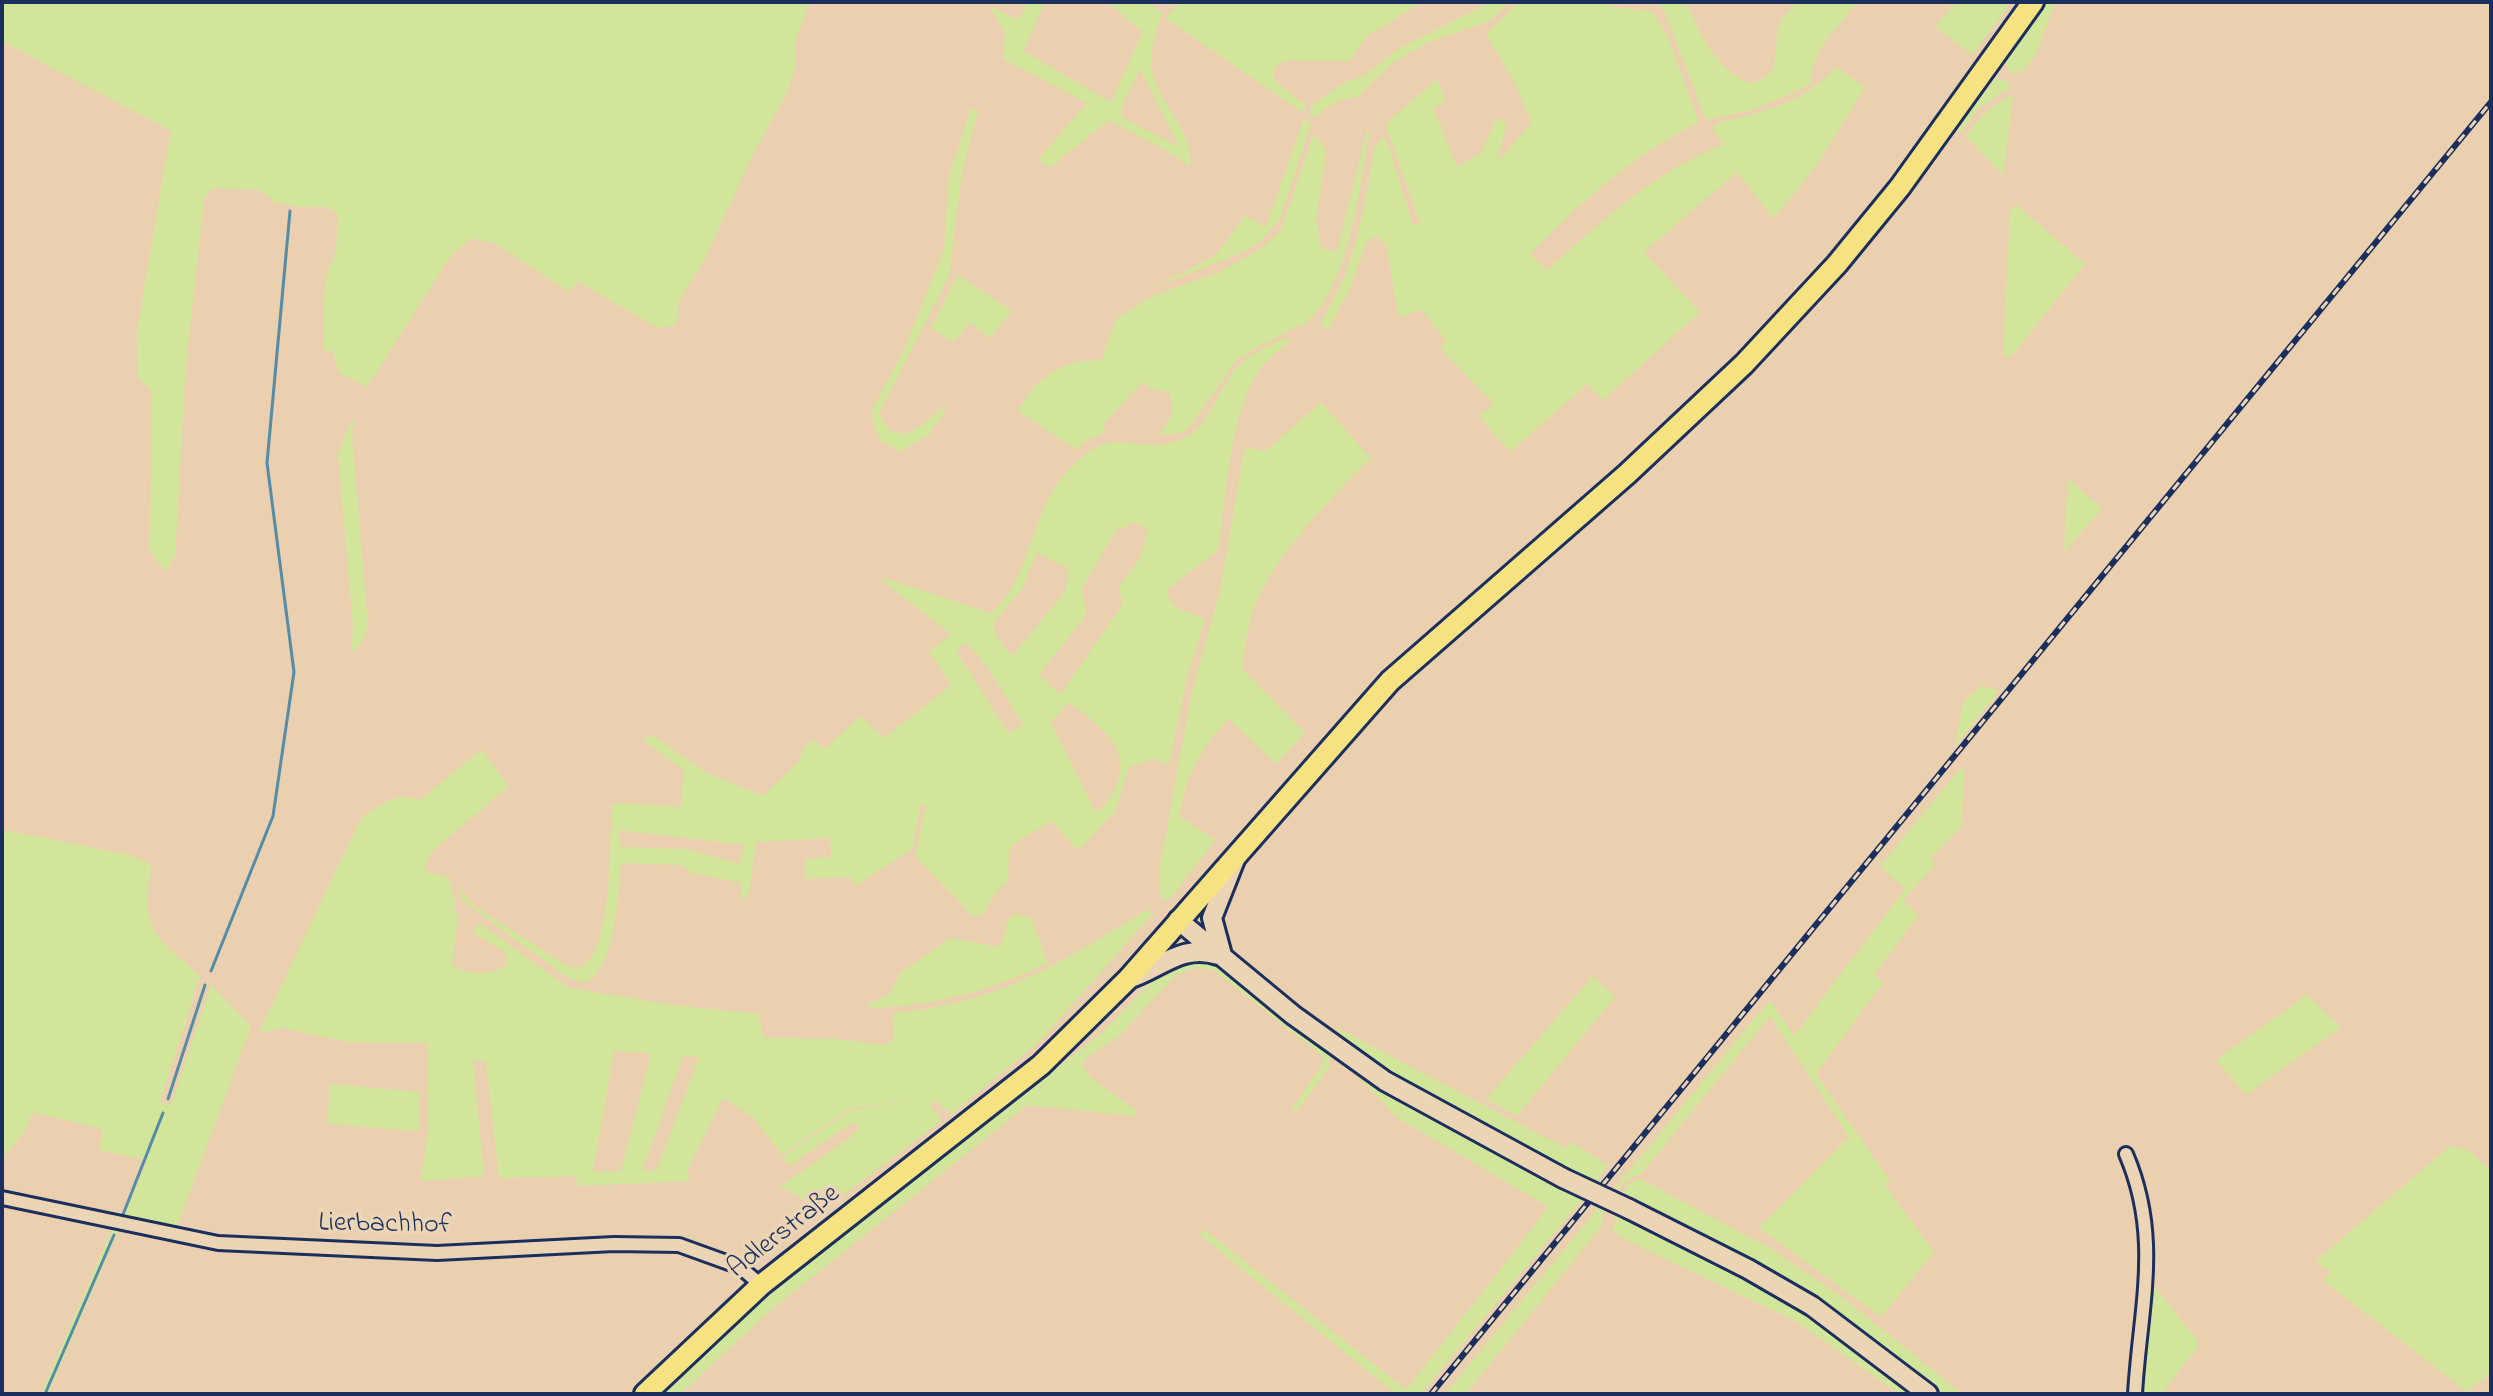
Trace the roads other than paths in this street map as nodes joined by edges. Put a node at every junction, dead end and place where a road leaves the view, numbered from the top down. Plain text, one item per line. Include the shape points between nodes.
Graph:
1 (2033, 2) edge
2 (1236, 857) junction
3 (1178, 920) junction
4 (1223, 957) junction
5 (1128, 979) junction
6 (2126, 1154) dead end
7 (2, 1198) edge
8 (761, 1285) junction
9 (645, 1394) edge
10 (1928, 1394) edge
11 (2135, 1394) edge

1 - 2 main road, Adlerstraße via 1900,187 1822,281 1744,364 1627,474 1390,681
2 - 3 main road, Adlerstraße
2 - 4 street via 1212,918
3 - 4 street
3 - 5 main road, Adlerstraße
4 - 5 street via 1190,951
4 - 10 street, bridge via 1385,1081 1563,1178 1748,1269 1812,1306
5 - 8 main road, Adlerstraße via 1041,1065
6 - 11 street via 2142,1191 2147,1232
7 - 8 street, Lierbachhof via 218,1243 437,1253 679,1245 740,1267
8 - 9 main road, Adlerstraße

